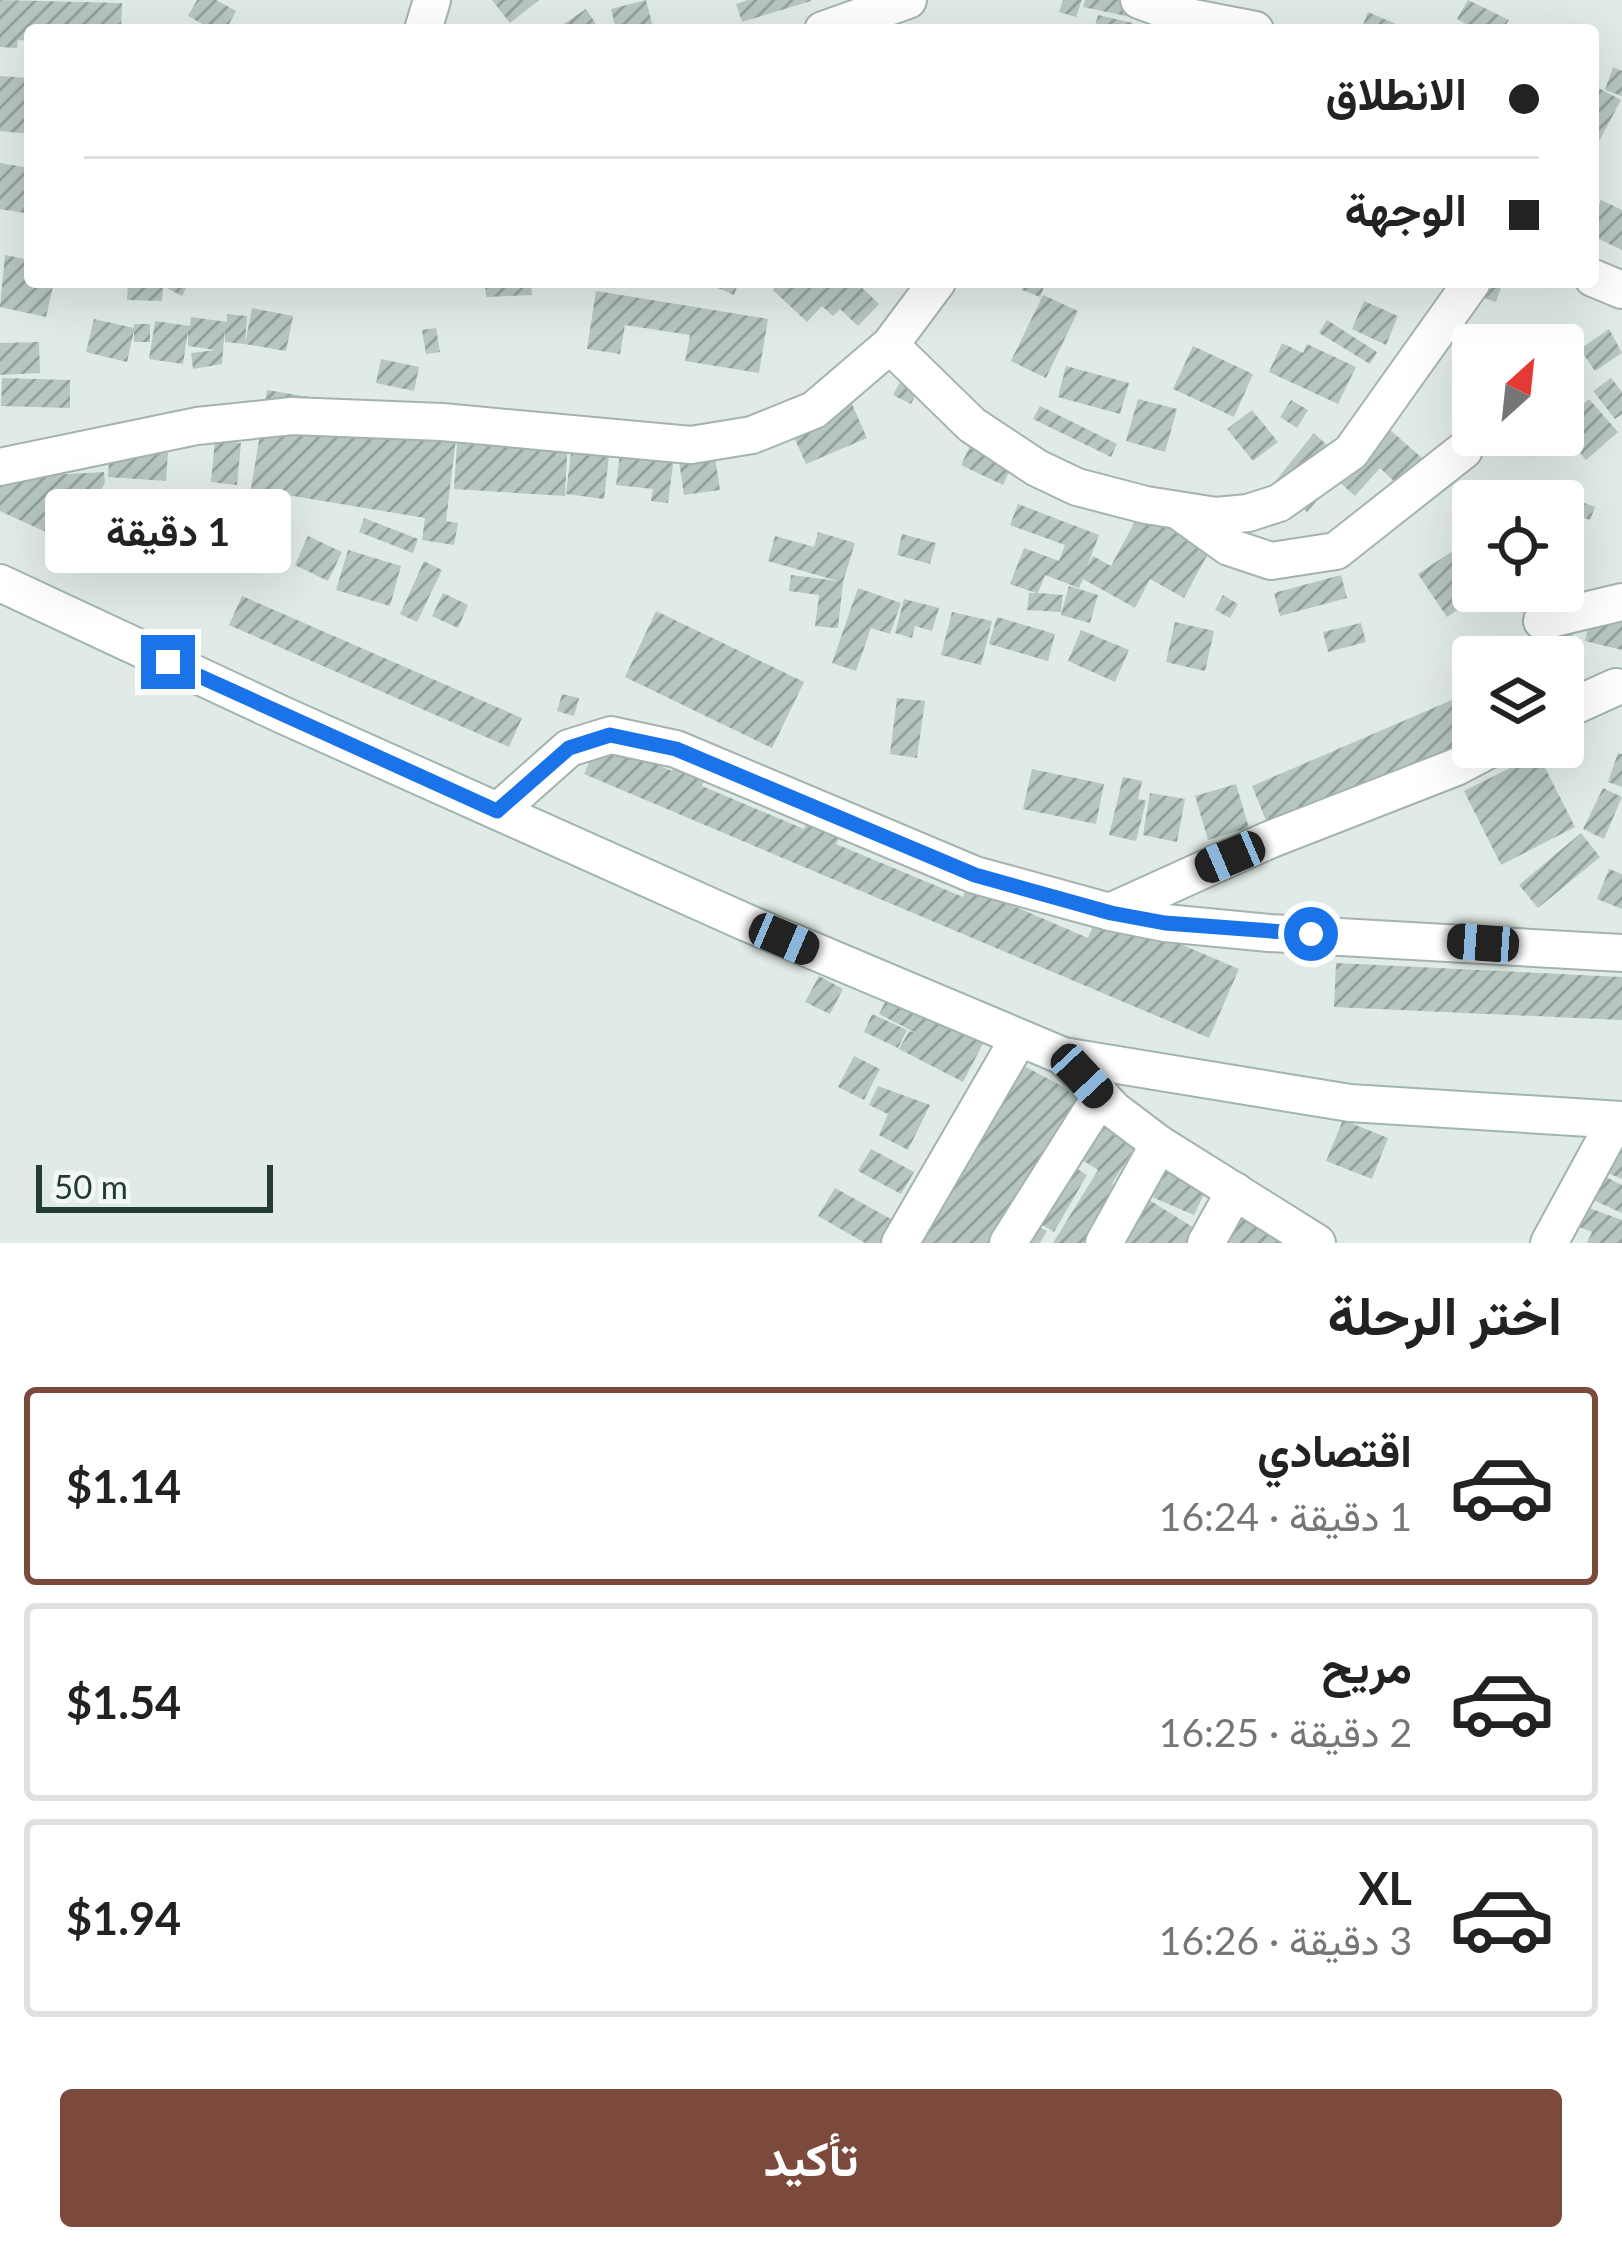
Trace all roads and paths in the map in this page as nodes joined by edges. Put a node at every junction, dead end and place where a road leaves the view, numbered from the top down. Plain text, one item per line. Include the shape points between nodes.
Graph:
1 (908, 0) edge
2 (1139, 0) edge
3 (841, 24) edge
4 (1224, 24) edge
5 (933, 288) edge
6 (1468, 288) edge
7 (890, 345) junction
8 (1456, 456) edge
9 (0, 466) edge
10 (1180, 512) junction
11 (0, 583) edge
12 (1622, 602) edge
13 (1542, 621) dead end
14 (1616, 687) dead end
15 (1584, 701) edge
16 (1453, 768) edge
17 (497, 811) junction
18 (1111, 913) junction
19 (1622, 953) edge
20 (1019, 1037) junction
21 (1063, 1056) junction
22 (1101, 1096) junction
23 (1619, 1120) edge
24 (1159, 1144) junction
25 (1235, 1191) junction
26 (900, 1243) edge
27 (1008, 1243) edge
28 (1103, 1243) edge
29 (1206, 1243) edge
30 (1317, 1243) edge
31 (1549, 1243) edge

1 - 3 street
2 - 4 street
5 - 7 street
6 - 10 street via 1368,433 1316,480 1248,513
7 - 9 street via 814,410 752,434 691,445 292,416 197,426
7 - 10 street via 1005,450 1077,487
8 - 10 street via 1336,551 1271,561 1229,547
11 - 17 street
12 - 13 street
14 - 15 street
16 - 18 street
17 - 18 street via 569,748 610,735 629,738 676,749 975,875
17 - 20 street
18 - 19 street via 1269,933
20 - 21 street
20 - 26 street
21 - 22 street
21 - 23 street via 1350,1103
22 - 24 street
22 - 27 street
23 - 31 street
24 - 25 street
24 - 28 street
25 - 29 street
25 - 30 street

